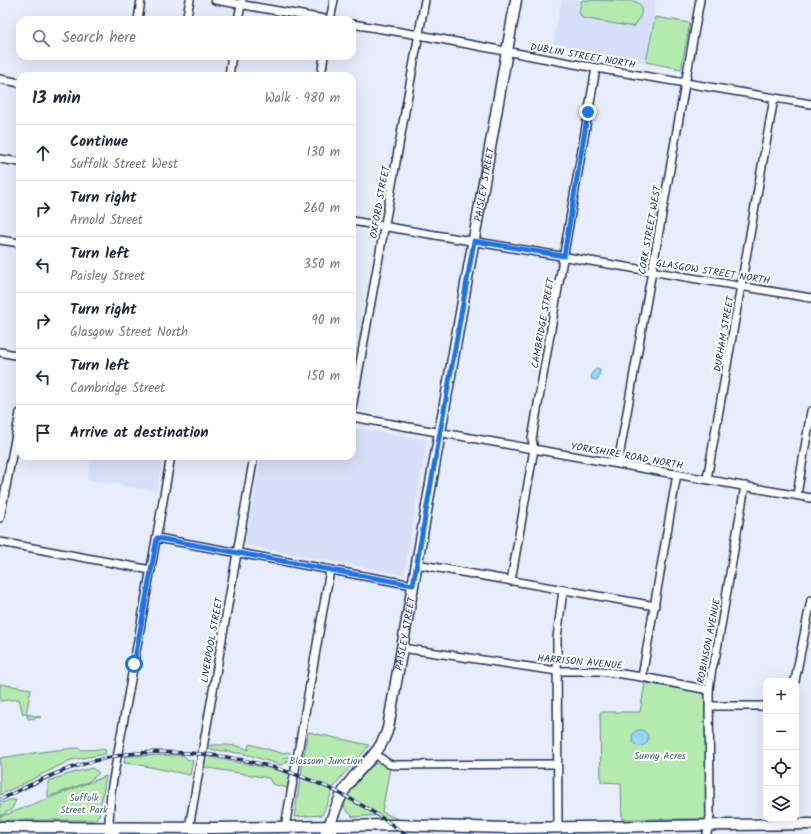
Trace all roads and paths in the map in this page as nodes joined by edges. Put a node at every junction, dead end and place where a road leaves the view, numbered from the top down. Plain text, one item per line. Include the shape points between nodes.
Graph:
1 (141, 0) edge
2 (190, 0) edge
3 (215, 0) edge
4 (334, 0) edge
5 (425, 0) edge
6 (516, 0) edge
7 (700, 0) edge
8 (241, 2) edge
9 (139, 16) edge
10 (187, 16) edge
11 (239, 16) edge
12 (310, 16) edge
13 (331, 16) edge
14 (356, 25) edge
15 (419, 35) junction
16 (507, 51) junction
17 (231, 60) edge
18 (323, 60) edge
19 (596, 68) junction
20 (230, 72) edge
21 (322, 72) edge
22 (0, 79) edge
23 (16, 82) edge
24 (686, 82) junction
25 (774, 98) junction
26 (811, 104) edge
27 (0, 159) edge
28 (16, 161) edge
29 (356, 222) edge
30 (385, 226) junction
31 (0, 240) edge
32 (474, 241) junction
33 (16, 242) edge
34 (564, 256) junction
35 (652, 271) junction
36 (742, 286) junction
37 (811, 298) edge
38 (0, 352) edge
39 (16, 355) edge
40 (356, 386) edge
41 (811, 412) edge
42 (356, 418) edge
43 (439, 432) junction
44 (16, 434) edge
45 (534, 449) junction
46 (170, 460) edge
47 (253, 460) edge
48 (618, 463) junction
49 (677, 474) junction
50 (707, 479) junction
51 (745, 486) junction
52 (797, 495) junction
53 (811, 498) edge
54 (0, 518) edge
55 (157, 538) junction
56 (0, 542) edge
57 (236, 553) junction
58 (416, 564) junction
59 (150, 570) junction
60 (330, 570) junction
61 (511, 581) junction
62 (413, 585) junction
63 (563, 590) junction
64 (811, 600) edge
65 (655, 606) junction
66 (402, 648) junction
67 (557, 671) junction
68 (642, 677) junction
69 (796, 678) edge
70 (709, 690) junction
71 (710, 706) junction
72 (763, 706) edge
73 (375, 754) junction
74 (557, 764) junction
75 (768, 822) edge
76 (811, 824) edge
77 (558, 826) junction
78 (0, 827) edge
79 (285, 827) junction
80 (189, 828) junction
81 (327, 830) edge
82 (377, 830) edge
83 (708, 830) edge
84 (18, 831) edge
85 (114, 831) edge
86 (215, 831) edge
87 (511, 831) edge

1 - 9 street
2 - 10 street
3 - 8 street
4 - 13 street
5 - 15 street, OXFORD STREET
6 - 16 main road, PAISLEY STREET
7 - 24 street, CORK STREET WEST
8 - 11 street
8 - 12 street
14 - 15 street, DUBLIN STREET NORTH
15 - 16 street, DUBLIN STREET NORTH
15 - 30 street, OXFORD STREET
16 - 19 street, DUBLIN STREET NORTH
16 - 32 main road, PAISLEY STREET
17 - 20 street
18 - 21 street
19 - 24 street, DUBLIN STREET NORTH
19 - 34 street, CAMBRIDGE STREET
22 - 23 street
24 - 25 street, DUBLIN STREET NORTH
24 - 35 street, CORK STREET WEST
25 - 26 street, DUBLIN STREET NORTH
25 - 36 street, DURHAM STREET
27 - 28 street
29 - 30 street, GLASGOW STREET NORTH
30 - 32 street, GLASGOW STREET NORTH
30 - 40 street, OXFORD STREET
31 - 33 street
32 - 34 street, GLASGOW STREET NORTH
32 - 43 main road, PAISLEY STREET
34 - 35 street, GLASGOW STREET NORTH
34 - 45 street, CAMBRIDGE STREET via 532,439
35 - 36 street, GLASGOW STREET NORTH
35 - 48 street, CORK STREET WEST
36 - 37 street, GLASGOW STREET NORTH
36 - 50 street, DURHAM STREET
38 - 39 street
41 - 52 street
42 - 43 street, YORKSHIRE ROAD NORTH
43 - 45 street, YORKSHIRE ROAD NORTH
43 - 58 main road, PAISLEY STREET
44 - 54 street
45 - 48 street, YORKSHIRE ROAD NORTH
45 - 61 street, CAMBRIDGE STREET
46 - 55 street
47 - 57 street, LIVERPOOL STREET
48 - 49 street, YORKSHIRE ROAD NORTH
49 - 50 street, YORKSHIRE ROAD NORTH
49 - 65 street
50 - 51 street, YORKSHIRE ROAD NORTH
51 - 52 street, YORKSHIRE ROAD NORTH
51 - 70 street, ROBINSON AVENUE
52 - 53 street, YORKSHIRE ROAD NORTH
55 - 57 street
55 - 59 street
56 - 59 street
57 - 60 street
57 - 80 street, LIVERPOOL STREET
58 - 61 street
58 - 62 main road, PAISLEY STREET
59 - 85 street via 111,791 109,820
60 - 62 street
60 - 79 street
61 - 63 street
62 - 66 main road, PAISLEY STREET
63 - 65 street
63 - 67 street via 557,638
64 - 69 street
65 - 68 street
66 - 67 street, HARRISON AVENUE
66 - 73 main road, PAISLEY STREET via 388,728
67 - 68 street, HARRISON AVENUE via 601,671
67 - 74 street
68 - 70 street, HARRISON AVENUE
70 - 71 street, ROBINSON AVENUE
71 - 72 street
71 - 83 street, ROBINSON AVENUE
73 - 74 street via 393,765
73 - 81 main road, PAISLEY STREET via 345,789
74 - 77 street
75 - 76 main road
75 - 83 main road
77 - 83 main road
77 - 87 main road
78 - 84 main road
79 - 81 main road
79 - 86 main road
80 - 85 main road
80 - 86 main road
81 - 82 main road
82 - 87 main road
84 - 85 main road

